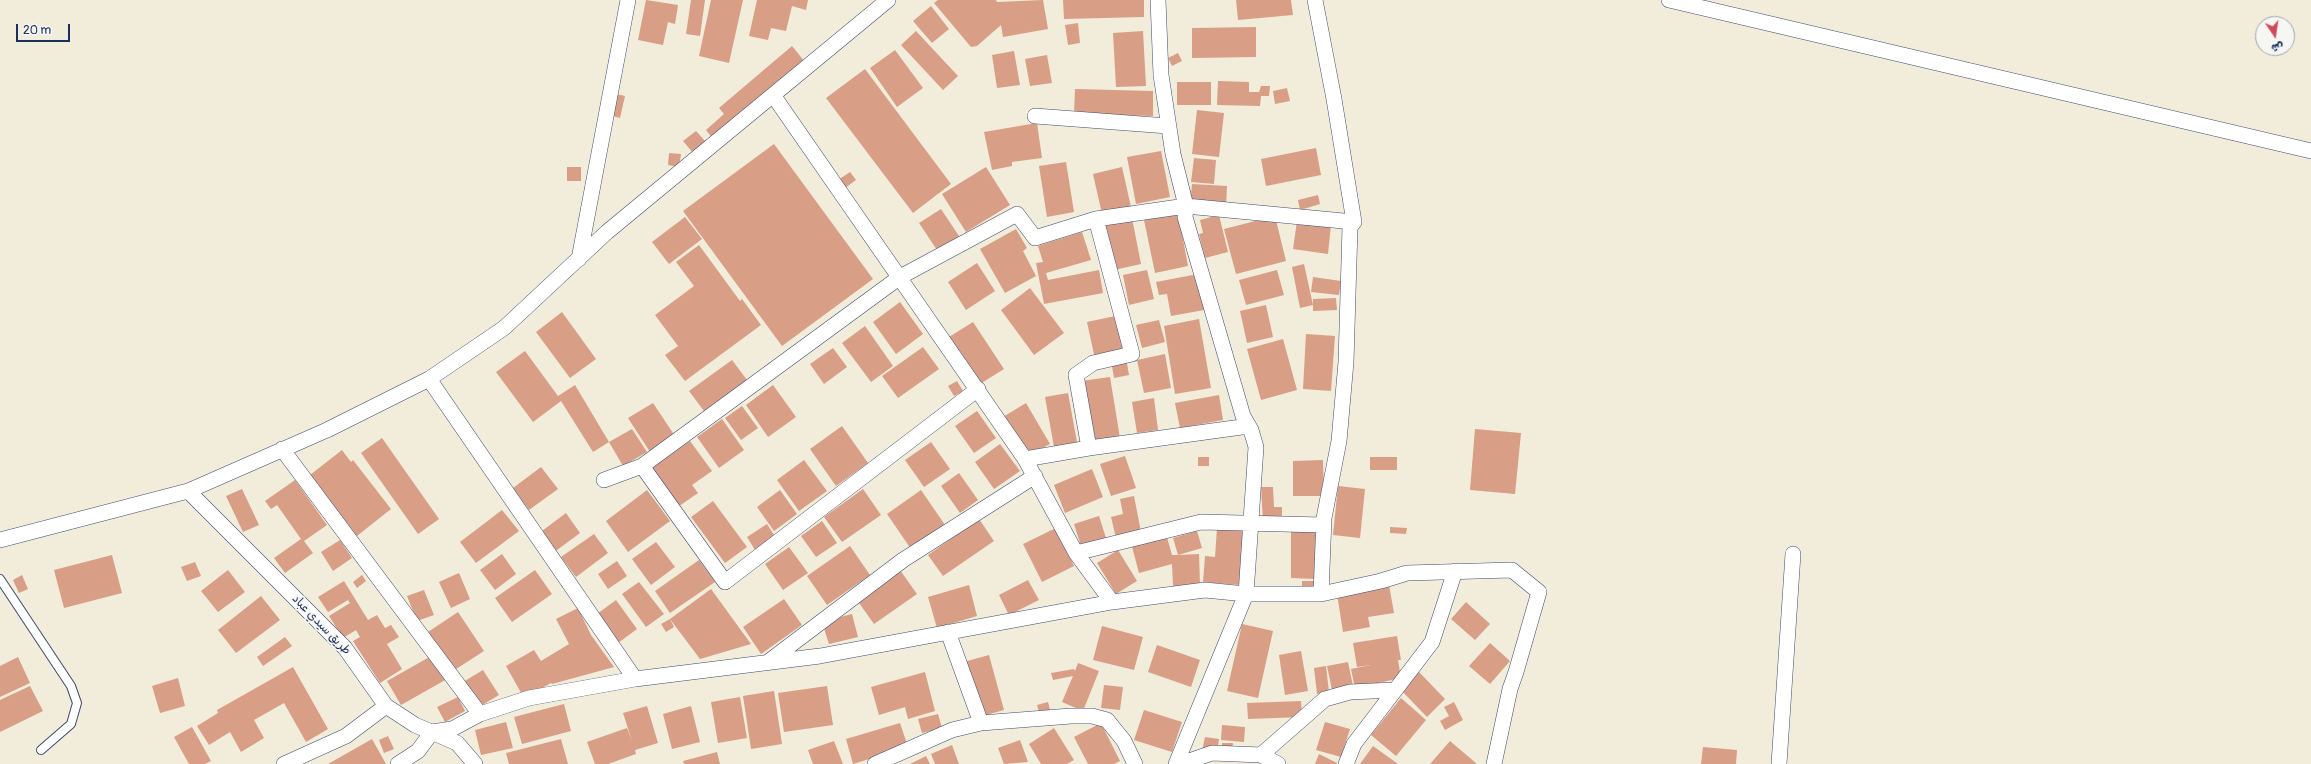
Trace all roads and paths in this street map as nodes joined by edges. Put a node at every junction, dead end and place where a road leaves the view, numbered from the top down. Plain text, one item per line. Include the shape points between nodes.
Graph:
1 (628, 0) edge
2 (888, 0) edge
3 (1158, 0) edge
4 (1315, 0) edge
5 (1669, 0) edge
6 (773, 95) junction
7 (1035, 116) dead end
8 (1168, 126) junction
9 (2311, 151) edge
10 (1186, 206) junction
11 (1096, 219) junction
12 (1354, 222) junction
13 (579, 259) junction
14 (900, 277) junction
15 (430, 379) junction
16 (978, 390) junction
17 (1249, 426) junction
18 (1088, 448) junction
19 (282, 449) junction
20 (1025, 459) junction
21 (642, 466) junction
22 (1035, 476) junction
23 (604, 480) dead end
24 (188, 491) junction
25 (1252, 522) junction
26 (1323, 525) junction
27 (0, 540) edge
28 (1076, 553) junction
29 (1793, 554) dead end
30 (1455, 571) junction
31 (0, 579) edge
32 (1246, 594) junction
33 (1321, 594) junction
34 (1112, 602) junction
35 (948, 632) junction
36 (768, 662) junction
37 (635, 679) junction
38 (1394, 690) junction
39 (386, 706) junction
40 (480, 714) junction
41 (981, 723) junction
42 (432, 732) junction
43 (41, 750) dead end
44 (1261, 755) junction
45 (284, 764) edge
46 (398, 764) edge
47 (475, 764) edge
48 (875, 764) edge
49 (1135, 764) edge
50 (1176, 764) edge
51 (1180, 764) edge
52 (1278, 764) edge
53 (1346, 764) edge
54 (1494, 764) edge
55 (1779, 764) edge

1 - 13 street
2 - 6 street
3 - 8 street via 1160,75
4 - 12 street
5 - 9 street
6 - 13 street via 607,232
6 - 14 street
7 - 8 street
8 - 10 street
10 - 11 street
10 - 12 street
10 - 17 street via 1185,217 1207,297 1243,416
11 - 14 street via 1035,238 1017,214
11 - 18 street via 1132,354 1093,364 1076,376
12 - 26 street via 1350,228 1348,325 1339,441
13 - 15 street via 504,328
14 - 16 street
14 - 21 street
15 - 19 street via 327,430
15 - 37 street
16 - 20 street
16 - 21 street via 725,582
17 - 18 street
17 - 25 street via 1256,447
18 - 20 street
19 - 24 street
19 - 40 street
20 - 22 street
21 - 23 street
22 - 28 street
22 - 36 street via 903,560
24 - 27 street
24 - 39 street, طريق سيدي عباد via 345,648
25 - 26 street
25 - 28 street via 1201,522
25 - 32 street via 1248,540
26 - 33 street
28 - 34 street
29 - 55 street
30 - 33 street via 1407,573
30 - 38 street via 1432,642
30 - 54 street via 1512,570 1539,592 1510,689
31 - 43 lane via 71,686 77,703 71,724
32 - 33 street
32 - 34 street via 1205,590
32 - 50 street
34 - 35 street
35 - 36 street via 820,656
35 - 41 street
36 - 37 street
37 - 40 street via 529,698
38 - 44 street via 1350,692 1325,699
38 - 53 street via 1354,744
39 - 42 street, طريق سيدي عباد via 415,725
39 - 45 street via 346,736
40 - 42 street via 452,729
41 - 48 street via 952,730
41 - 49 street via 1071,716 1107,720 1124,741
42 - 46 street via 418,751
42 - 47 street, طريق سيدي عباد via 457,743
44 - 51 street via 1212,753
44 - 52 street

